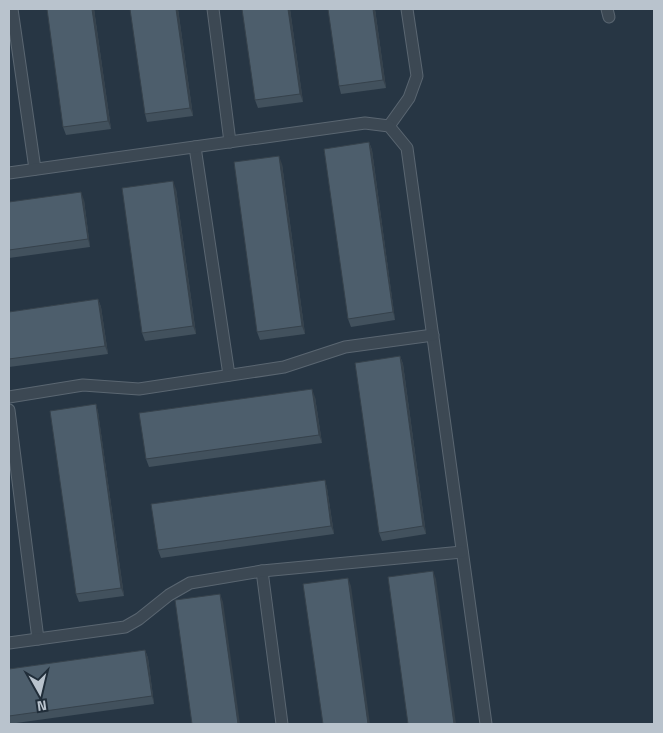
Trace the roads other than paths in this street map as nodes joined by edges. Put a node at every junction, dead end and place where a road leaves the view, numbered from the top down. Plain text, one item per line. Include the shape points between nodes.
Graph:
1 (12, 9) edge
2 (213, 9) edge
3 (407, 9) edge
4 (389, 126) junction
5 (230, 142) junction
6 (195, 147) junction
7 (35, 169) junction
8 (9, 173) edge
9 (433, 335) junction
10 (229, 375) junction
11 (9, 396) edge
12 (9, 410) edge
13 (462, 552) junction
14 (262, 572) junction
15 (38, 639) junction
16 (9, 643) edge
17 (282, 724) edge
18 (486, 724) edge

1 - 7 lane
2 - 5 lane
3 - 4 lane via 417,76 409,98
4 - 5 lane via 365,123
4 - 9 lane via 407,148
5 - 6 lane
6 - 7 lane
6 - 10 lane
7 - 8 lane
9 - 10 lane via 345,347 284,367
9 - 13 lane
10 - 11 lane via 139,389 83,385
12 - 15 lane
13 - 14 lane
13 - 18 lane
14 - 15 lane via 190,583 125,627
14 - 17 lane
15 - 16 lane

